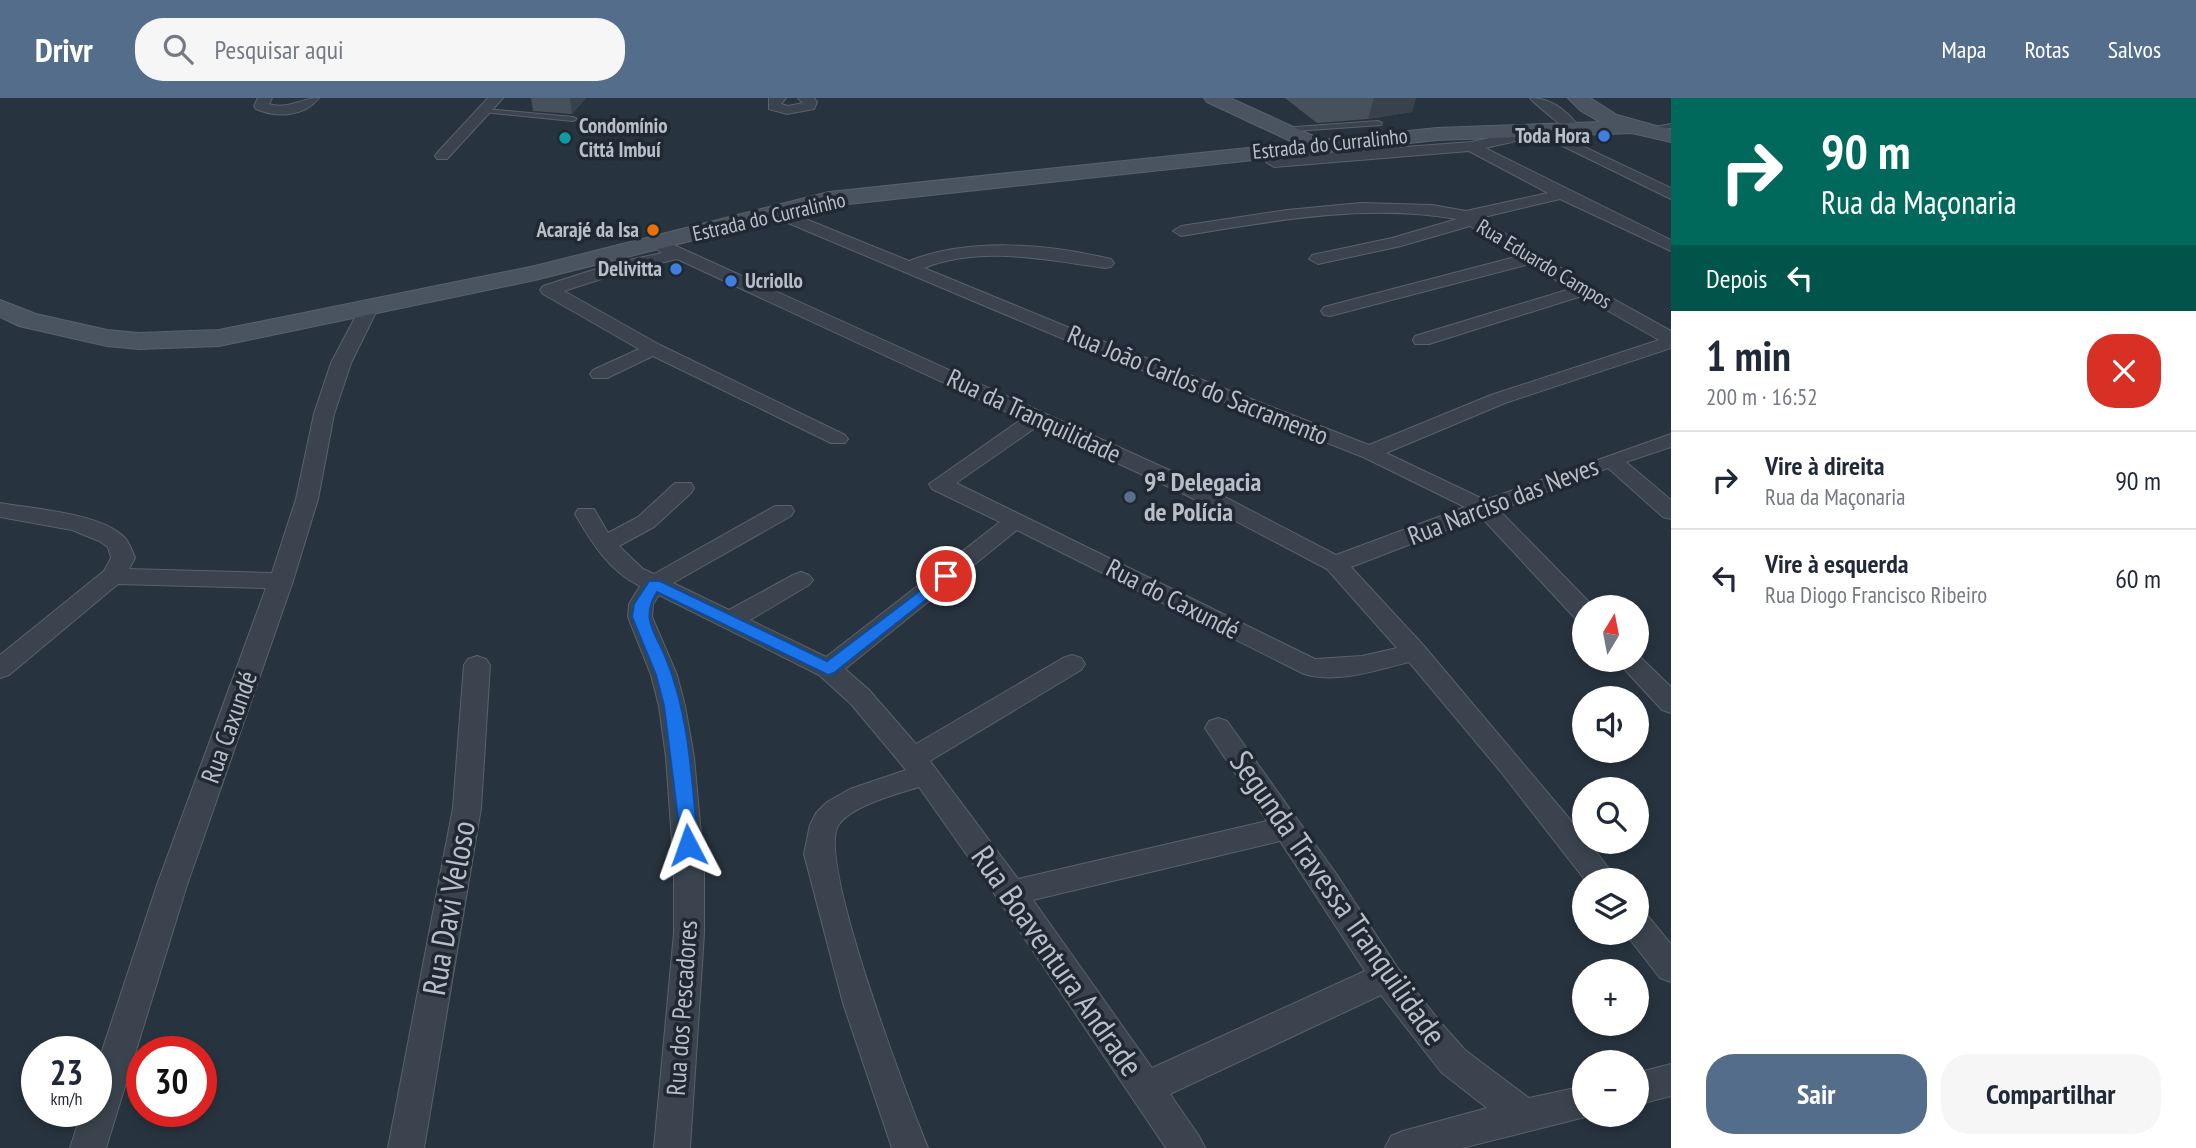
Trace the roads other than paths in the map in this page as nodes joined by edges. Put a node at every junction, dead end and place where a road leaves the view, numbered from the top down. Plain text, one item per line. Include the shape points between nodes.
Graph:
1 (265, 98) edge
2 (312, 98) edge
3 (496, 98) edge
4 (779, 98) edge
5 (805, 98) edge
6 (1214, 98) edge
7 (1537, 98) edge
8 (1578, 98) edge
9 (485, 111) junction
10 (573, 118) dead end
11 (1378, 123) dead end
12 (1671, 126) edge
13 (1639, 129) junction
14 (1280, 130) junction
15 (1575, 130) junction
16 (1534, 131) junction
17 (1671, 136) edge
18 (1317, 146) junction
19 (1471, 146) junction
20 (442, 156) dead end
21 (1274, 162) dead end
22 (1562, 194) junction
23 (1671, 194) edge
24 (775, 212) junction
25 (1469, 218) junction
26 (1181, 231) dead end
27 (1671, 246) edge
28 (668, 249) junction
29 (1532, 258) junction
30 (1318, 259) dead end
31 (1105, 263) dead end
32 (909, 267) junction
33 (1584, 290) junction
34 (0, 308) edge
35 (369, 308) junction
36 (1330, 311) dead end
37 (1422, 340) dead end
38 (1671, 341) edge
39 (653, 349) junction
40 (600, 374) dead end
41 (1037, 418) junction
42 (838, 439) dead end
43 (1671, 440) edge
44 (1370, 453) junction
45 (1611, 460) junction
46 (683, 488) dead end
47 (1485, 508) junction
48 (0, 510) edge
49 (783, 511) dead end
50 (1671, 512) edge
51 (586, 514) dead end
52 (1016, 520) junction
53 (604, 545) junction
54 (1335, 564) junction
55 (113, 576) junction
56 (801, 580) dead end
57 (281, 581) junction
58 (654, 584) junction
59 (1572, 599) edge
60 (731, 620) junction
61 (1415, 652) junction
62 (1072, 664) dead end
63 (477, 666) dead end
64 (0, 669) edge
65 (828, 669) junction
66 (1641, 672) edge
67 (1671, 703) edge
68 (1218, 729) dead end
69 (918, 767) junction
70 (1287, 828) junction
71 (1593, 868) edge
72 (1011, 893) junction
73 (1649, 940) edge
74 (1671, 968) edge
75 (1386, 977) junction
76 (1671, 1080) edge
77 (1649, 1086) edge
78 (1146, 1088) junction
79 (1572, 1105) edge
80 (1526, 1117) junction
81 (88, 1148) edge
82 (406, 1148) edge
83 (672, 1148) edge
84 (910, 1148) edge
85 (1187, 1148) edge
86 (1403, 1148) edge

1 - 2 street via 261,106 276,110 300,107
3 - 9 street
4 - 5 street via 774,106 787,110 809,106
6 - 14 street
7 - 15 street
8 - 13 street via 1599,114
9 - 10 lane
9 - 20 street
11 - 14 lane
12 - 13 lane
13 - 15 street, Estrada do Curralinho
13 - 17 street
14 - 18 street
15 - 16 street, Estrada do Curralinho
16 - 18 street, Estrada do Curralinho via 1462,132
16 - 19 street
16 - 23 street
18 - 24 street, Estrada do Curralinho via 829,199
19 - 21 street
19 - 22 street
22 - 25 street, Rua Eduardo Campos
22 - 27 street
24 - 28 street, Estrada do Curralinho
24 - 32 street, Rua João Carlos do Sacramento
25 - 26 street via 1431,208 1390,206
25 - 29 street, Rua Eduardo Campos
25 - 30 street via 1395,242
28 - 35 street, Estrada do Curralinho
28 - 39 street via 549,290
28 - 41 street, Rua da Tranquilidade
29 - 33 street, Rua Eduardo Campos
29 - 36 street
31 - 32 street via 973,250 931,256
32 - 44 street, Rua João Carlos do Sacramento via 1080,340
33 - 37 street
33 - 38 street, Rua Eduardo Campos
34 - 35 street, Estrada do Curralinho via 76,332 139,341 219,338
35 - 57 street, Rua Caxundé via 328,401 307,499
38 - 44 street via 1538,384
39 - 40 street
39 - 42 street
41 - 52 street, Rua do Caxundé via 940,484
41 - 54 street, Rua da Tranquilidade via 1194,490
43 - 45 street, Rua Narciso das Neves
44 - 47 street, Rua João Carlos do Sacramento
45 - 47 street, Rua Narciso das Neves
45 - 50 street
46 - 53 street via 646,522
47 - 54 street, Rua Narciso das Neves
47 - 59 street, Rua João Carlos do Sacramento
48 - 55 street via 106,534 119,544 122,558
49 - 58 street
51 - 53 street, Rua Boaventura Andrade
52 - 61 street, Rua do Caxundé via 1313,668 1362,665
52 - 65 street
53 - 58 street, Rua Boaventura Andrade via 635,574
54 - 61 street, Rua da Tranquilidade
55 - 57 street
55 - 64 street
56 - 60 street
57 - 81 street, Rua Caxundé via 172,884
58 - 60 street, Rua Boaventura Andrade
58 - 83 street, Rua dos Pescadores via 641,604 640,617 672,706 685,796 689,868 689,933
60 - 65 street, Rua Boaventura Andrade
61 - 71 street, Rua da Tranquilidade
62 - 69 street
63 - 82 street, Rua Davi Veloso via 465,821
65 - 69 street, Rua Boaventura Andrade via 860,697
66 - 67 street
68 - 70 street, Segunda Travessa Tranquilidade
69 - 72 street, Rua Boaventura Andrade
69 - 84 street via 828,817 819,854 854,985
70 - 72 street
70 - 75 street, Segunda Travessa Tranquilidade
72 - 78 street, Rua Boaventura Andrade
73 - 74 street
75 - 78 street
75 - 80 street, Segunda Travessa Tranquilidade via 1453,1060
76 - 77 street
78 - 85 street, Rua Boaventura Andrade
79 - 80 street
80 - 86 street

